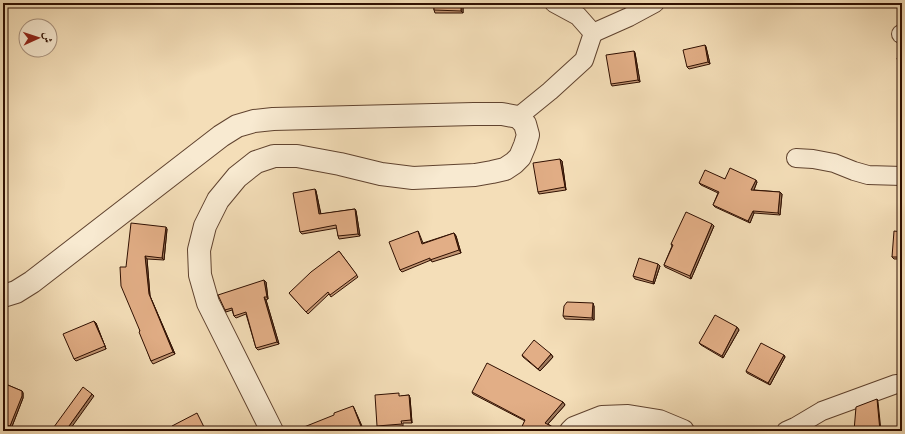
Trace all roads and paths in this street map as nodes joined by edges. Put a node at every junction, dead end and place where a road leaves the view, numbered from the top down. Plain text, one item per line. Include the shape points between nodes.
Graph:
1 (554, 3) edge
2 (655, 3) edge
3 (594, 33) junction
4 (518, 117) junction
5 (796, 158) dead end
6 (902, 176) edge
7 (3, 296) edge
8 (902, 384) edge
9 (272, 431) edge
10 (571, 431) edge
11 (683, 431) edge
12 (786, 431) edge

1 - 3 street via 578,16
2 - 3 street
3 - 4 street via 584,60
4 - 7 street via 481,114 272,119 236,126 32,282 16,292
4 - 9 street via 525,124 528,134 520,157 505,169 475,175 413,178 381,174 297,156 274,156 256,162 237,177 218,200 205,226 199,250 200,275 208,303
5 - 6 street via 834,163 868,175
8 - 12 street via 822,411
10 - 11 street via 602,417 628,416 659,421

